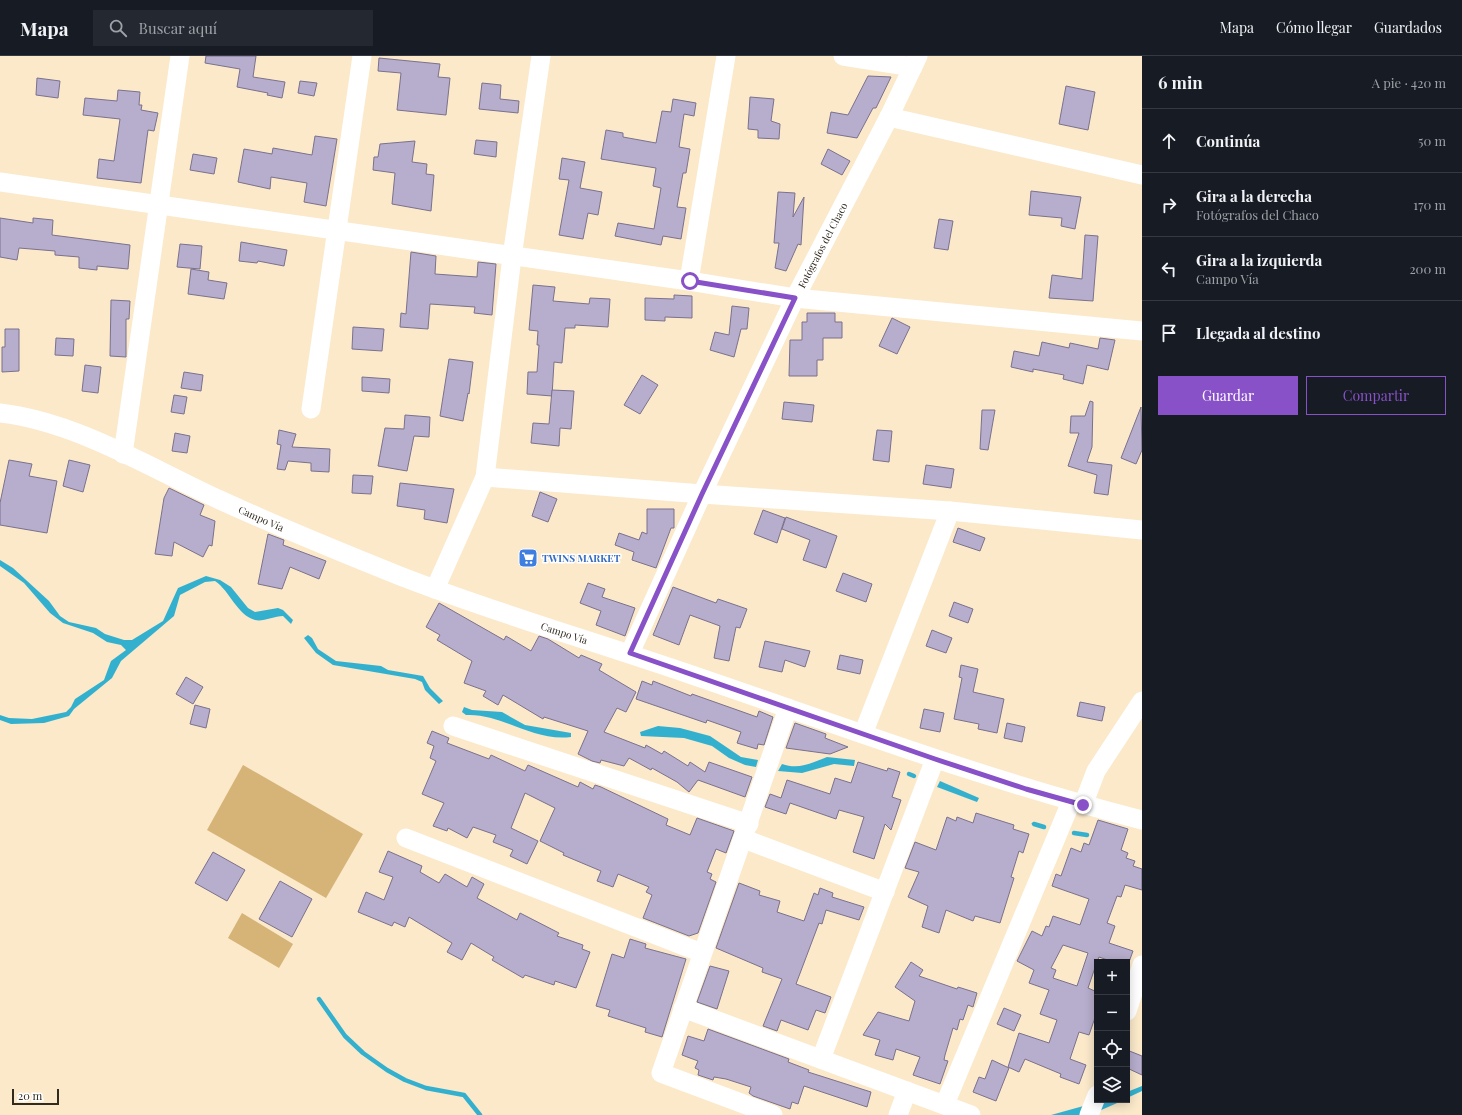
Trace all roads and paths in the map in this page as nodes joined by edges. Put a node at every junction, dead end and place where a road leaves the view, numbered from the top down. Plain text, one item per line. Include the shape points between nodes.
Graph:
1 (180, 56) edge
2 (362, 56) edge
3 (542, 56) edge
4 (726, 56) edge
5 (843, 56) edge
6 (916, 62) edge
7 (889, 118) junction
8 (1142, 175) edge
9 (0, 182) edge
10 (158, 205) junction
11 (337, 231) junction
12 (512, 256) junction
13 (690, 281) junction
14 (795, 298) junction
15 (1142, 331) edge
16 (312, 409) dead end
17 (0, 413) edge
18 (123, 454) junction
19 (485, 477) junction
20 (702, 494) junction
21 (950, 511) junction
22 (1142, 530) edge
23 (435, 589) junction
24 (630, 653) junction
25 (1142, 701) edge
26 (788, 708) junction
27 (453, 726) dead end
28 (863, 734) junction
29 (935, 759) junction
30 (1077, 803) junction
31 (1142, 820) edge
32 (747, 831) junction
33 (406, 838) dead end
34 (885, 892) junction
35 (702, 953) junction
36 (1142, 965) edge
37 (1130, 1002) edge
38 (683, 1008) junction
39 (821, 1059) junction
40 (907, 1091) junction
41 (1094, 1102) edge
42 (945, 1104) junction
43 (773, 1115) edge
44 (898, 1115) edge
45 (972, 1115) edge
46 (1089, 1115) edge

1 - 10 street
2 - 11 street
3 - 12 street
4 - 13 street
5 - 6 street
6 - 7 street, Fotógrafos del Chaco
7 - 8 street
7 - 14 street, Fotógrafos del Chaco
9 - 10 street
10 - 11 street
10 - 18 street
11 - 12 street
11 - 16 street
12 - 13 street
12 - 19 street
13 - 14 street
14 - 15 street
14 - 20 street, Fotógrafos del Chaco
17 - 18 street, Campo Vía via 59,425
18 - 23 street, Campo Vía via 229,504
19 - 20 street
19 - 23 street
20 - 21 street
20 - 24 street, Fotógrafos del Chaco
21 - 22 street
21 - 28 street
23 - 24 street, Campo Vía
24 - 26 street, Campo Vía
25 - 30 street
26 - 28 street, Campo Vía
26 - 32 street
27 - 32 street
28 - 29 street, Campo Vía
29 - 30 street, Campo Vía
29 - 34 street
30 - 31 street, Campo Vía
30 - 42 street
32 - 34 street
32 - 35 street
33 - 35 street
34 - 39 street
35 - 38 street
36 - 37 street
38 - 39 street
38 - 43 street via 661,1073
39 - 40 street
40 - 42 street
40 - 44 street
41 - 46 street
42 - 45 street

